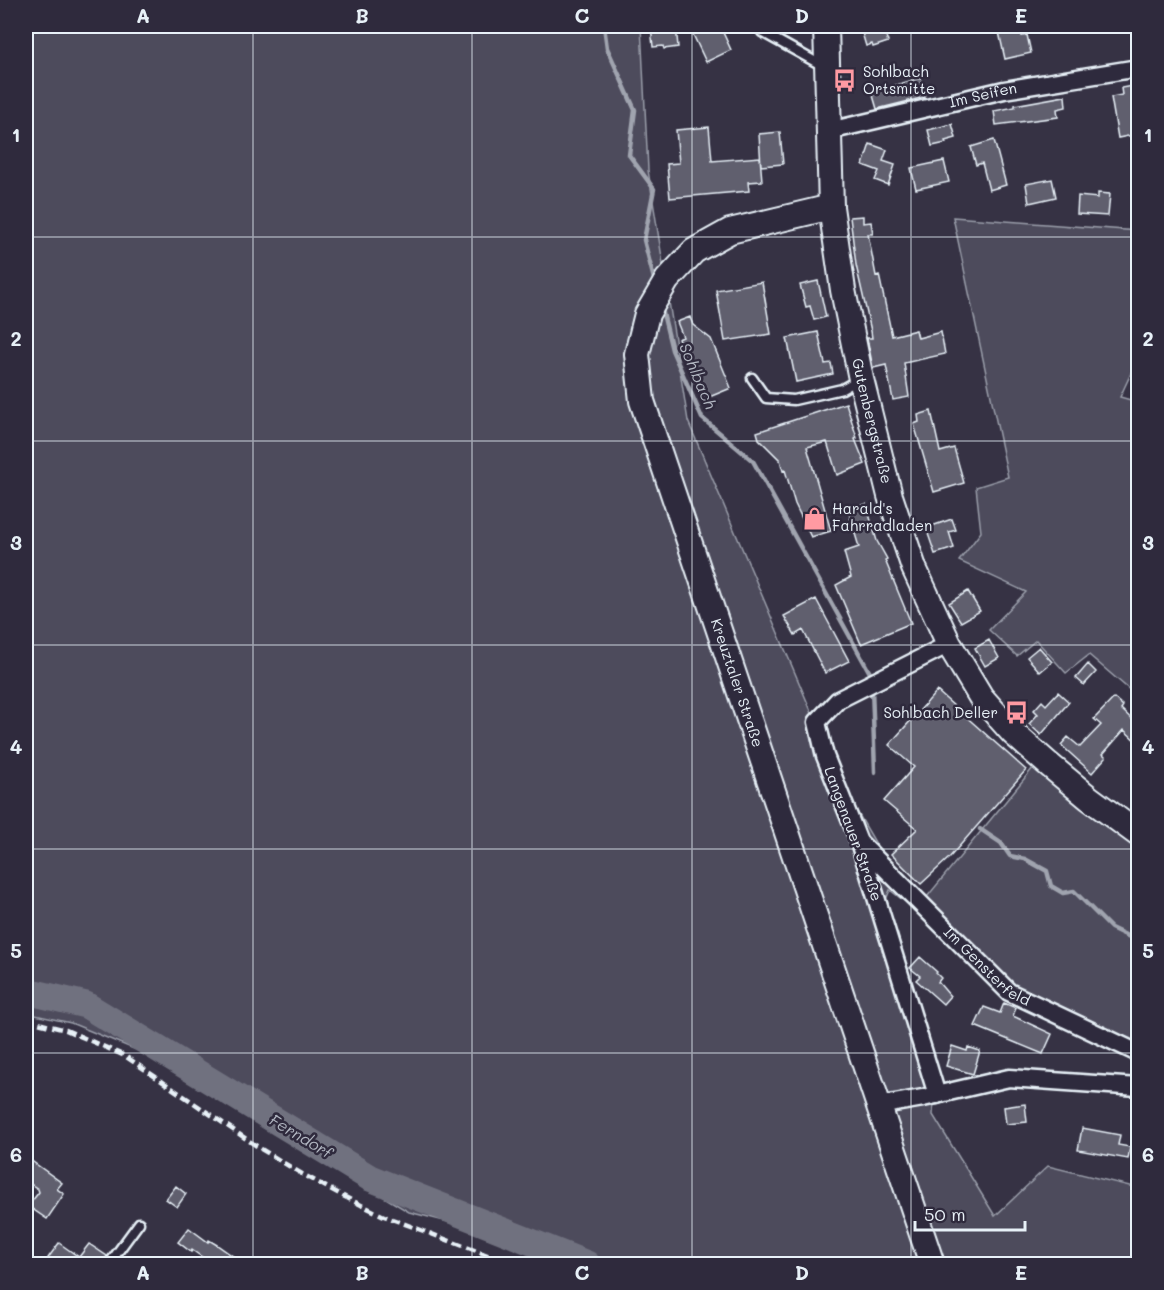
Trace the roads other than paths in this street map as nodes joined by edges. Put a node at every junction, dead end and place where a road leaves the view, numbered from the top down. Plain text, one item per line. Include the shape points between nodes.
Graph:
1 (758, 26) edge
2 (826, 26) edge
3 (828, 69) junction
4 (1138, 69) edge
5 (829, 131) junction
6 (831, 207) junction
7 (752, 378) dead end
8 (861, 379) junction
9 (950, 644) junction
10 (1138, 834) edge
11 (859, 842) junction
12 (1138, 1053) edge
13 (1138, 1087) edge
14 (937, 1095) junction
15 (878, 1106) junction
16 (139, 1223) dead end
17 (931, 1263) edge
18 (109, 1264) edge

1 - 3 lane via 762,32
2 - 3 street, Gutenbergstraße
3 - 5 street, Gutenbergstraße
4 - 5 street, Im Seifen via 1002,90
5 - 6 street, Gutenbergstraße
6 - 8 street, Gutenbergstraße
6 - 15 street, Kreuztaler Straße via 730,231 694,251 667,280 647,314 637,354 642,401
7 - 8 lane via 766,398 795,400
8 - 9 street, Gutenbergstraße via 890,495 914,568
9 - 10 street, Gutenbergstraße via 981,697 1013,733
9 - 11 street, Langenauer Straße via 838,700 818,722 825,756
11 - 12 street, Im Gensterfeld via 1009,992
11 - 14 street, Langenauer Straße
13 - 14 street via 1009,1078
14 - 15 street
15 - 17 street, Kreuztaler Straße
16 - 18 lane

